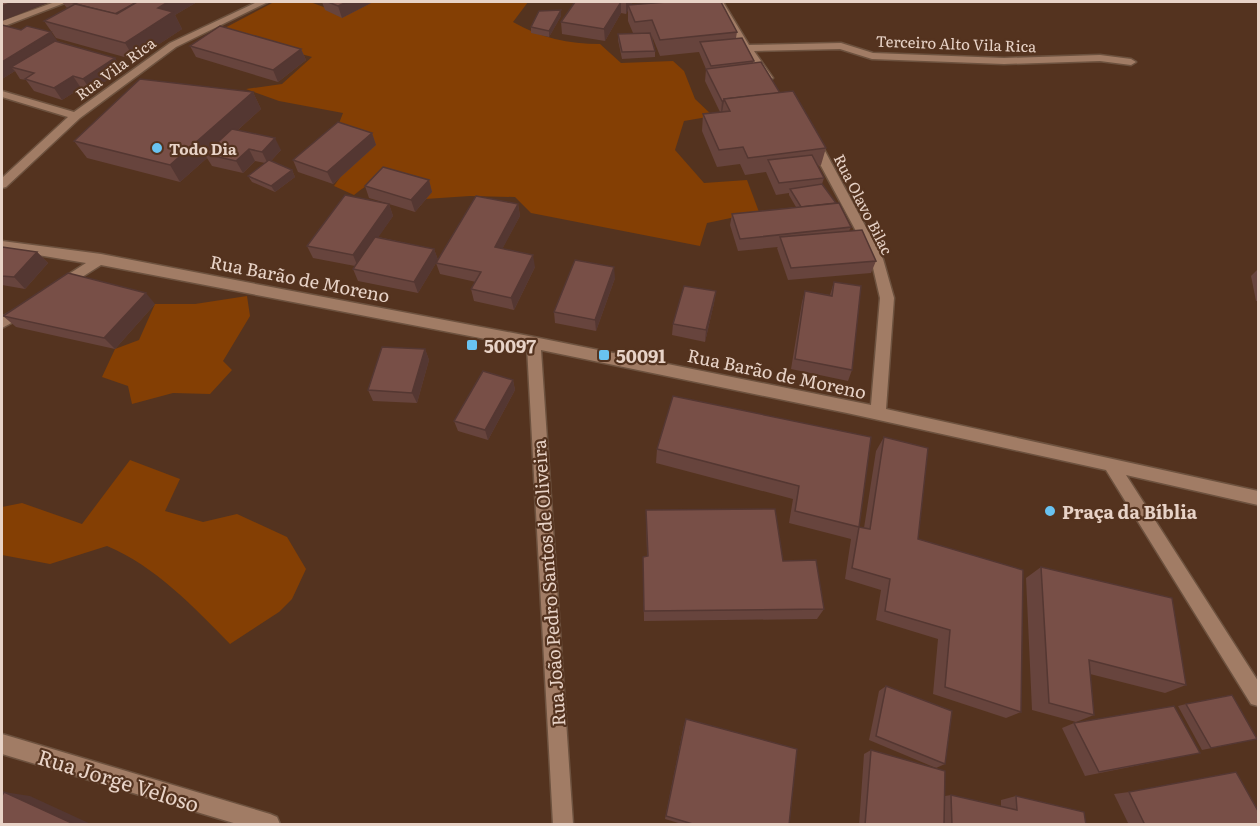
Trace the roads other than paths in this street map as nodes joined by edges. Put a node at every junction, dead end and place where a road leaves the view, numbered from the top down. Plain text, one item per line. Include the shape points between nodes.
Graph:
1 (62, 2) edge
2 (263, 2) edge
3 (719, 2) edge
4 (2, 24) edge
5 (747, 48) junction
6 (1131, 62) dead end
7 (773, 85) edge
8 (2, 94) edge
9 (76, 116) junction
10 (807, 130) edge
11 (2, 184) edge
12 (2, 245) edge
13 (101, 259) junction
14 (52, 291) edge
15 (2, 307) edge
16 (2, 322) edge
17 (534, 342) junction
18 (878, 414) junction
19 (1110, 463) junction
20 (1258, 498) edge
21 (1258, 697) edge
22 (2, 744) edge
23 (270, 825) edge
24 (563, 825) edge

1 - 4 street
2 - 9 street, Rua Vila Rica via 173,45
3 - 5 street
5 - 6 street, Terceiro Alto Vila Rica via 841,46 872,56 1004,61 1100,58
5 - 7 street
8 - 9 street
9 - 11 street, Rua Vila Rica
10 - 18 street, Rua Olavo Bilac via 877,260 884,281 887,298
12 - 13 street, Rua Barão de Moreno
13 - 14 street
13 - 17 street, Rua Barão de Moreno
15 - 16 street via 27,307
17 - 18 street, Rua Barão de Moreno
17 - 24 street, Rua João Pedro Santos de Oliveira
18 - 19 street, Rua Barão de Moreno
19 - 20 street, Rua Barão de Moreno
19 - 21 street
22 - 23 street, Rua Jorge Veloso

